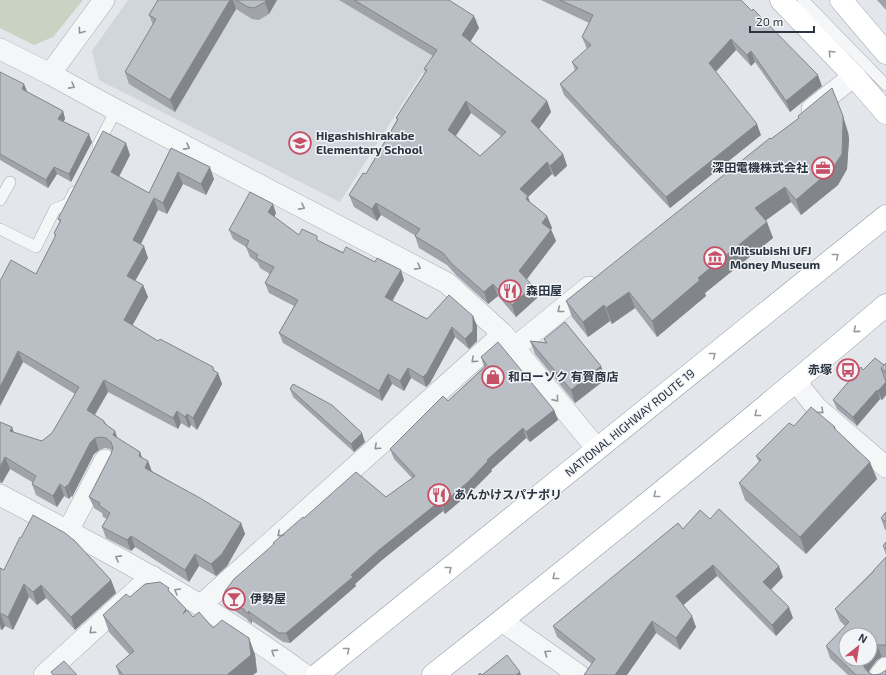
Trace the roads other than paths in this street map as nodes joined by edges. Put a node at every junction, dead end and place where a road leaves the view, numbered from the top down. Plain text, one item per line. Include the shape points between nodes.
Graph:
1 (104, 0) edge
2 (781, 0) edge
3 (803, 0) edge
4 (841, 0) edge
5 (0, 49) edge
6 (886, 53) edge
7 (50, 74) junction
8 (854, 76) junction
9 (886, 86) edge
10 (116, 110) junction
11 (886, 113) edge
12 (799, 119) edge
13 (92, 157) edge
14 (10, 182) dead end
15 (78, 184) edge
16 (0, 200) edge
17 (886, 216) edge
18 (0, 229) edge
19 (600, 278) edge
20 (886, 305) edge
21 (508, 341) junction
22 (796, 382) junction
23 (597, 449) junction
24 (105, 460) dead end
25 (886, 466) edge
26 (0, 496) edge
27 (68, 531) junction
28 (152, 576) junction
29 (201, 605) junction
30 (502, 621) junction
31 (886, 668) edge
32 (44, 675) edge
33 (305, 675) edge
34 (317, 675) edge
35 (433, 675) edge
36 (579, 675) edge
37 (880, 675) edge

1 -> 7 street
8 -> 2 main road
3 - 9 lane
4 - 6 main road
5 - 7 street
7 -> 10 street
8 - 11 main road
8 - 12 street
10 - 13 lane
10 -> 21 street via 447,283
14 - 16 lane
15 - 18 lane via 68,204 55,209 36,247
23 -> 17 main road, NATIONAL HIGHWAY ROUTE 19
19 -> 21 street
20 -> 22 main road
21 -> 23 street
21 -> 29 street
22 -> 25 street via 817,408
22 -> 30 main road
34 -> 23 main road, NATIONAL HIGHWAY ROUTE 19
24 - 27 street
26 - 27 street
28 -> 27 street
29 -> 28 street
28 -> 32 street
33 -> 29 street via 282,657
30 - 35 main road
36 -> 30 street
31 - 37 street

